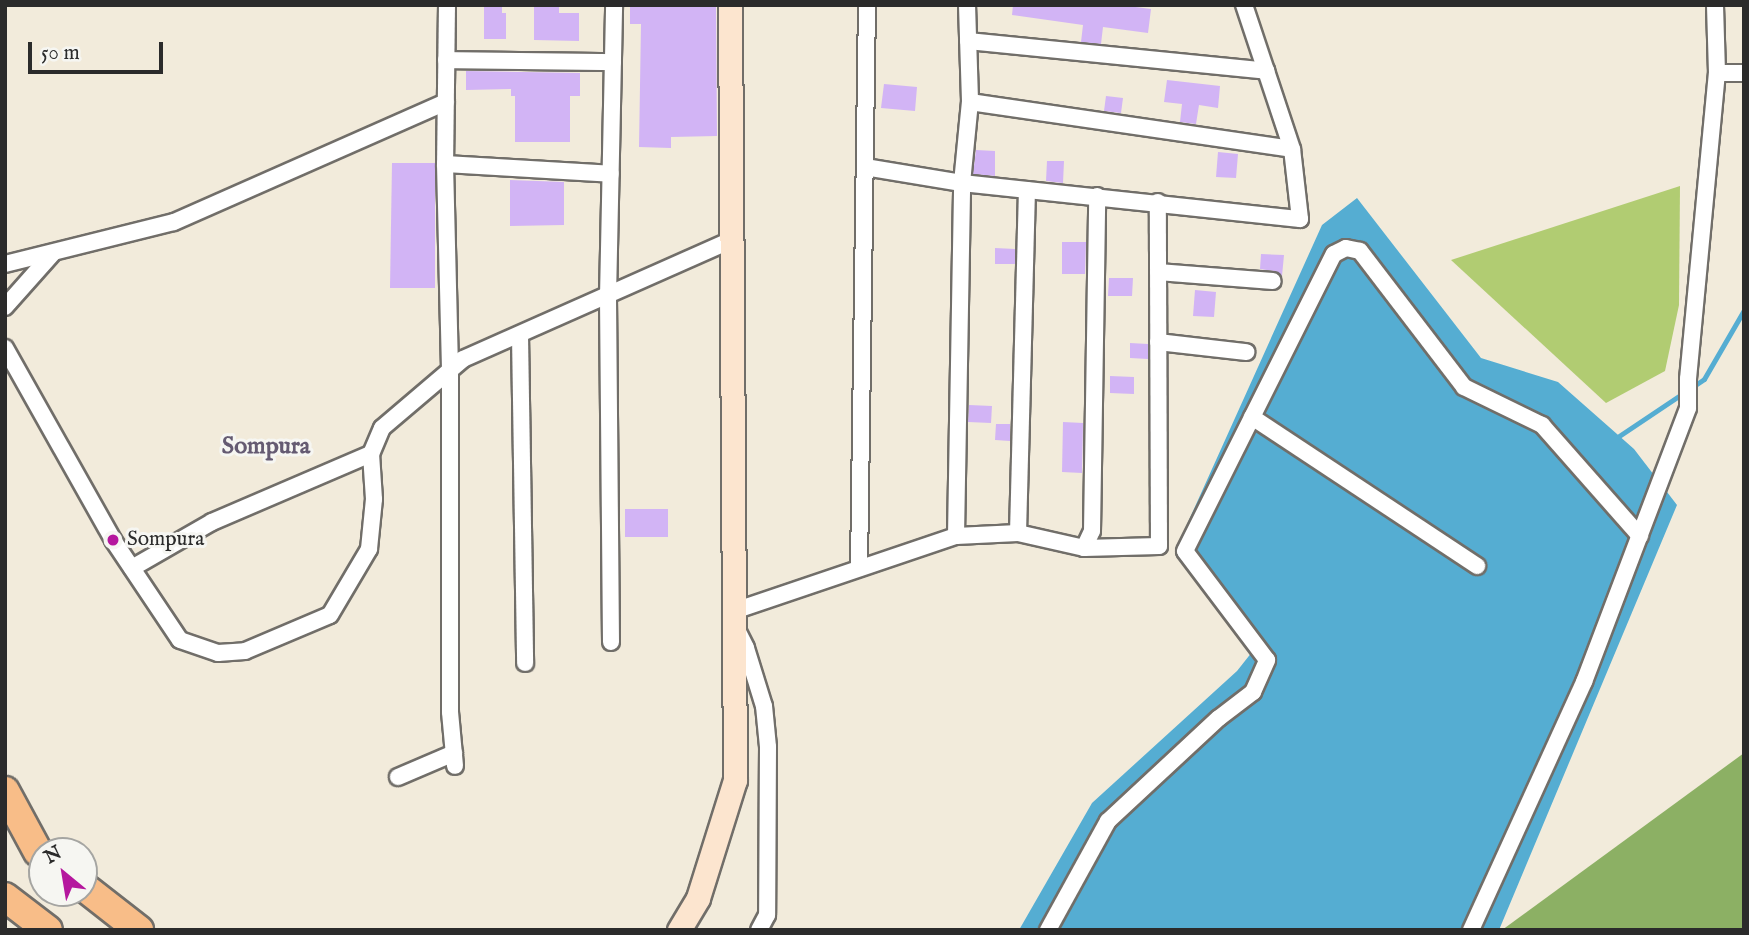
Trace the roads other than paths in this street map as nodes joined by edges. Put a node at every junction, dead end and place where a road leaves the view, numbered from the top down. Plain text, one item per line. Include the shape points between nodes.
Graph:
1 (447, 5) edge
2 (614, 5) edge
3 (730, 5) edge
4 (867, 5) edge
5 (967, 5) edge
6 (1244, 5) edge
7 (1715, 5) edge
8 (968, 41) junction
9 (446, 60) junction
10 (613, 62) junction
11 (1266, 71) junction
12 (1717, 73) junction
13 (1744, 73) edge
14 (446, 102) junction
15 (970, 102) junction
16 (1292, 149) junction
17 (445, 164) junction
18 (865, 167) junction
19 (611, 174) junction
20 (962, 183) junction
21 (1027, 190) junction
22 (1097, 196) junction
23 (1158, 201) junction
24 (732, 240) junction
25 (53, 253) junction
26 (5, 264) edge
27 (1158, 272) junction
28 (1273, 281) dead end
29 (608, 297) junction
30 (5, 307) edge
31 (520, 335) junction
32 (1158, 342) junction
33 (5, 348) edge
34 (1246, 352) dead end
35 (450, 371) junction
36 (1252, 418) junction
37 (371, 454) junction
38 (1018, 533) junction
39 (956, 536) junction
40 (1640, 536) junction
41 (1084, 548) junction
42 (1477, 566) dead end
43 (132, 568) junction
44 (859, 568) junction
45 (734, 618) junction
46 (611, 642) dead end
47 (525, 663) dead end
48 (398, 777) dead end
49 (5, 791) edge
50 (5, 827) edge
51 (31, 837) edge
52 (28, 844) edge
53 (5, 897) edge
54 (98, 898) edge
55 (48, 930) edge
56 (139, 930) edge
57 (680, 930) edge
58 (759, 930) edge
59 (1048, 930) edge
60 (1471, 930) edge

1 - 9 street
2 - 10 street
3 - 24 street
4 - 18 street
5 - 8 street
6 - 11 street
7 - 12 street
8 - 11 street
8 - 15 street
9 - 10 street
9 - 14 street
10 - 19 street
11 - 16 street
12 - 13 street
12 - 40 street via 1688,408
14 - 17 street
14 - 25 street via 174,222
15 - 16 street
15 - 20 street
16 - 23 street via 1300,219
17 - 19 street
17 - 35 street
18 - 20 street
18 - 44 street
19 - 29 street
20 - 21 street
20 - 39 street
21 - 22 street
21 - 38 street
22 - 23 street
22 - 41 street via 1092,531
23 - 27 street
24 - 29 street
24 - 45 street
25 - 26 street
25 - 30 street
27 - 28 street
27 - 32 street
29 - 31 street
29 - 46 street
31 - 35 street via 463,359
31 - 47 street
32 - 34 street
32 - 41 street via 1159,546
33 - 43 street
35 - 37 street via 382,428
35 - 48 street via 450,712 455,759
36 - 40 street via 1334,254 1346,248 1360,251 1464,387 1542,425
36 - 42 street
36 - 59 street via 1185,551 1266,660 1253,692 1108,821
37 - 43 street via 212,522
37 - 43 street via 374,499 369,549 330,615 245,651 218,653 180,640
38 - 39 street
38 - 41 street
39 - 44 street
40 - 60 street via 1584,682
44 - 45 street
45 - 57 street via 735,780 698,898
45 - 58 street via 764,706 767,915
49 - 51 highway
50 - 52 highway
53 - 55 highway
54 - 56 highway

